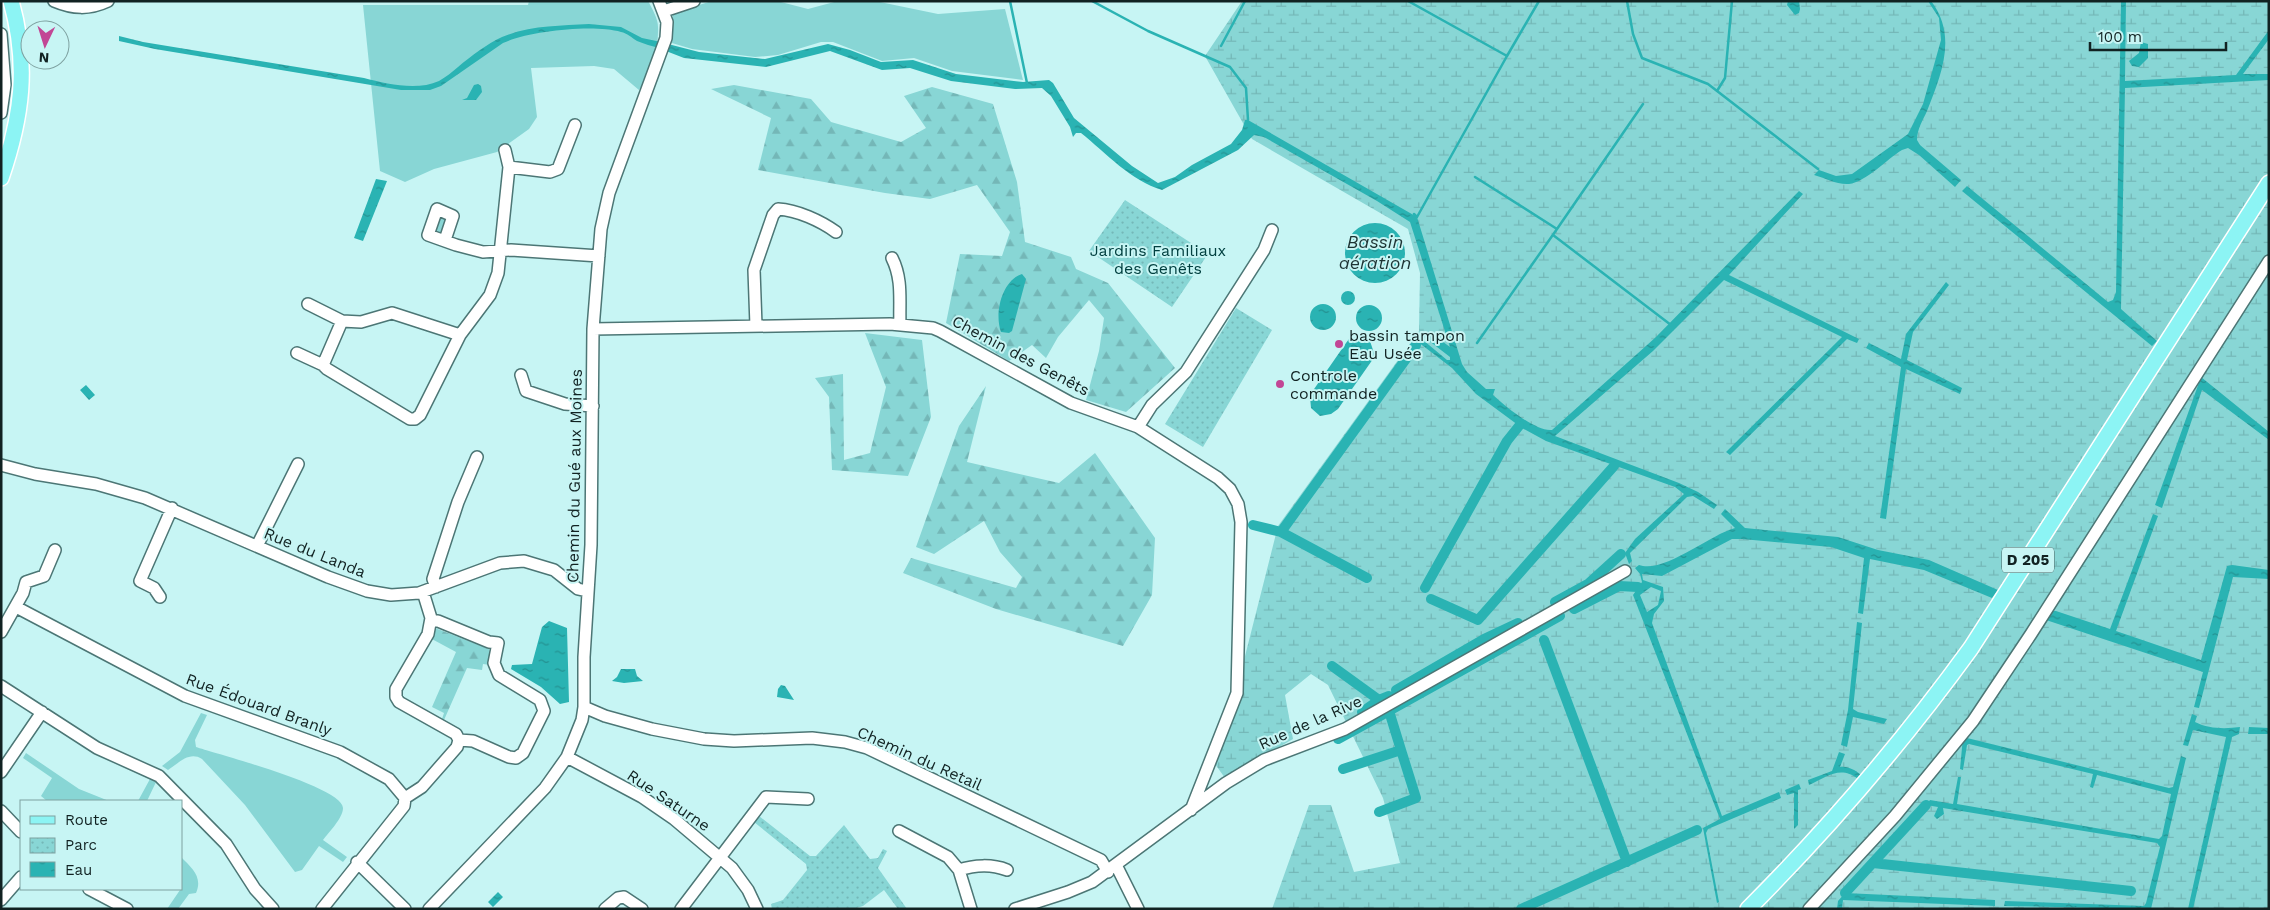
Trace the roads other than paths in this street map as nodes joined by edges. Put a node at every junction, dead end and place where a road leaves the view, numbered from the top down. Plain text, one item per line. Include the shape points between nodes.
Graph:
1 (12, 1) edge
2 (54, 1) edge
3 (108, 1) edge
4 (694, 1) edge
5 (662, 6) edge
6 (1, 34) edge
7 (1, 113) edge
8 (576, 125) dead end
9 (505, 150) dead end
10 (509, 167) junction
11 (1, 178) edge
12 (2269, 183) edge
13 (1272, 230) dead end
14 (836, 232) dead end
15 (445, 240) dead end
16 (500, 252) junction
17 (599, 256) junction
18 (892, 258) dead end
19 (2269, 262) edge
20 (308, 304) dead end
21 (342, 322) junction
22 (900, 325) junction
23 (756, 326) junction
24 (593, 329) junction
25 (460, 335) junction
26 (297, 353) dead end
27 (323, 365) junction
28 (521, 375) dead end
29 (593, 406) junction
30 (1138, 427) junction
31 (477, 457) dead end
32 (298, 464) dead end
33 (1, 465) edge
34 (172, 508) junction
35 (257, 546) junction
36 (55, 550) dead end
37 (1625, 571) dead end
38 (436, 587) junction
39 (587, 591) junction
40 (423, 592) junction
41 (160, 597) dead end
42 (16, 607) junction
43 (430, 620) junction
44 (1, 632) edge
45 (1, 686) edge
46 (584, 707) junction
47 (42, 712) junction
48 (459, 740) junction
49 (567, 757) junction
50 (1, 772) edge
51 (404, 798) junction
52 (808, 799) dead end
53 (1191, 810) junction
54 (1, 811) edge
55 (20, 831) edge
56 (899, 831) dead end
57 (719, 857) junction
58 (358, 862) junction
59 (1112, 868) junction
60 (959, 870) junction
61 (1007, 870) dead end
62 (20, 878) edge
63 (91, 890) edge
64 (1, 900) edge
65 (127, 909) edge
66 (273, 909) edge
67 (322, 909) edge
68 (405, 909) edge
69 (429, 909) edge
70 (605, 909) edge
71 (642, 909) edge
72 (681, 909) edge
73 (757, 909) edge
74 (971, 909) edge
75 (1015, 909) edge
76 (1138, 909) edge
77 (1748, 909) edge
78 (1809, 909) edge

1 - 11 main road via 22,61 22,88 18,122
2 - 3 street via 79,8 94,7
4 - 5 street
5 - 17 street, Chemin du Gué aux Moines via 667,22 666,38 609,193
6 - 7 street via 5,85
8 - 10 street via 558,169 550,172
9 - 10 street
10 - 16 street
12 - 77 main road, D 205 via 1971,648 1860,791
13 - 30 street via 1264,250 1186,372 1152,404
14 - 23 street via 827,225 786,210 778,209 773,214 754,270
15 - 16 street via 483,252
16 - 17 street
16 - 25 street via 498,274 490,295
17 - 24 street, Chemin du Gué aux Moines
18 - 22 street via 899,278
19 - 78 street via 1973,721 1900,811
20 - 21 street
21 - 25 street via 361,322 392,313
21 - 27 street
22 - 23 street, Chemin des Genêts
22 - 30 street, Chemin des Genêts via 940,331 1071,403
23 - 24 street, Chemin des Genêts
24 - 29 street, Chemin du Gué aux Moines
25 - 27 street via 420,415 415,419
26 - 27 street
28 - 29 street via 526,391 560,403
29 - 39 street, Chemin du Gué aux Moines
30 - 53 street, Chemin des Genêts via 1230,489 1238,504 1241,522 1237,693
31 - 38 street via 458,502 433,579
32 - 35 street
33 - 34 street, Rue du Landa via 96,484
34 - 35 street, Rue du Landa
34 - 41 street via 140,581 154,588
35 - 40 street, Rue du Landa via 368,591 391,594
36 - 42 street via 44,576 26,582
37 - 53 street, Rue de la Rive via 1345,729 1264,760
38 - 39 street, Rue du Landa via 500,563 524,561 554,570 578,589
38 - 40 street, Rue du Landa
39 - 46 street, Chemin du Gué aux Moines
40 - 43 street
42 - 44 street
42 - 51 street, Rue Édouard Branly via 185,696 340,752 389,779
43 - 48 street via 428,634 396,689 396,697 399,702 456,734
43 - 48 street via 498,643 494,663 499,675 540,700 544,706 523,753 516,758 473,741
45 - 47 street
46 - 49 street, Chemin du Gué aux Moines
46 - 59 street, Chemin du Retail via 652,729 704,739 812,738 867,748
47 - 50 street
47 - 66 street via 97,748 151,771 165,781 226,844 255,889
48 - 51 street via 457,747 422,787
49 - 57 street, Rue Saturne via 642,797
49 - 69 street, Chemin du Gué aux Moines via 530,806
51 - 58 street via 404,806
52 - 57 street via 766,797
53 - 59 street, Rue de la Rive
54 - 55 street
56 - 60 street via 948,857
57 - 72 street
57 - 73 street, Rue Saturne via 738,875
58 - 67 street
58 - 68 street
59 - 75 street, Rue de la Rive via 1092,882
59 - 76 street, Chemin du Retail
60 - 61 street via 969,866 998,866
60 - 74 street
62 - 64 street
63 - 65 street
70 - 71 street via 618,898 624,898

